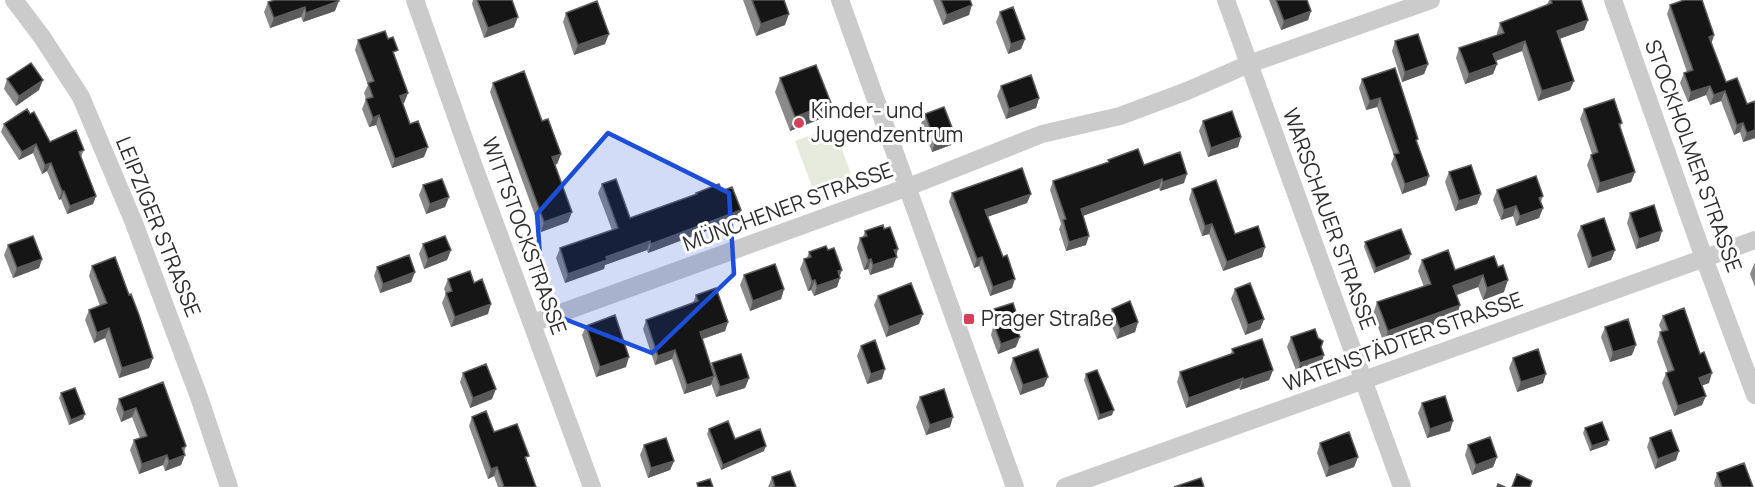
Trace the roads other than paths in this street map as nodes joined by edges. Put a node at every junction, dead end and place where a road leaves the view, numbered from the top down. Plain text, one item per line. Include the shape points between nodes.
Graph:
1 (14, 0) edge
2 (415, 0) edge
3 (840, 0) edge
4 (1226, 0) edge
5 (1431, 0) edge
6 (1613, 0) edge
7 (1249, 64) junction
8 (908, 187) junction
9 (1755, 240) edge
10 (1704, 258) junction
11 (533, 323) junction
12 (1364, 380) junction
13 (1755, 395) edge
14 (229, 487) edge
15 (592, 487) edge
16 (1015, 487) edge
17 (1065, 487) edge
18 (1402, 487) edge

1 - 14 street, LEIPZIGER STRASSE via 81,97 134,223
2 - 11 street, WITTSTOCKSTRASSE
3 - 8 street
4 - 7 street, WARSCHAUER STRASSE
5 - 7 street, MÜNCHENER STRASSE
6 - 10 street, STOCKHOLMER STRASSE
7 - 8 street, MÜNCHENER STRASSE via 1120,117 1042,134
7 - 12 street, WARSCHAUER STRASSE
8 - 11 street, MÜNCHENER STRASSE
8 - 16 street
9 - 10 street, WATENSTÄDTER STRASSE
10 - 12 street, WATENSTÄDTER STRASSE
10 - 13 street, STOCKHOLMER STRASSE
11 - 15 street, WITTSTOCKSTRASSE
12 - 17 street, WATENSTÄDTER STRASSE
12 - 18 street, WARSCHAUER STRASSE

